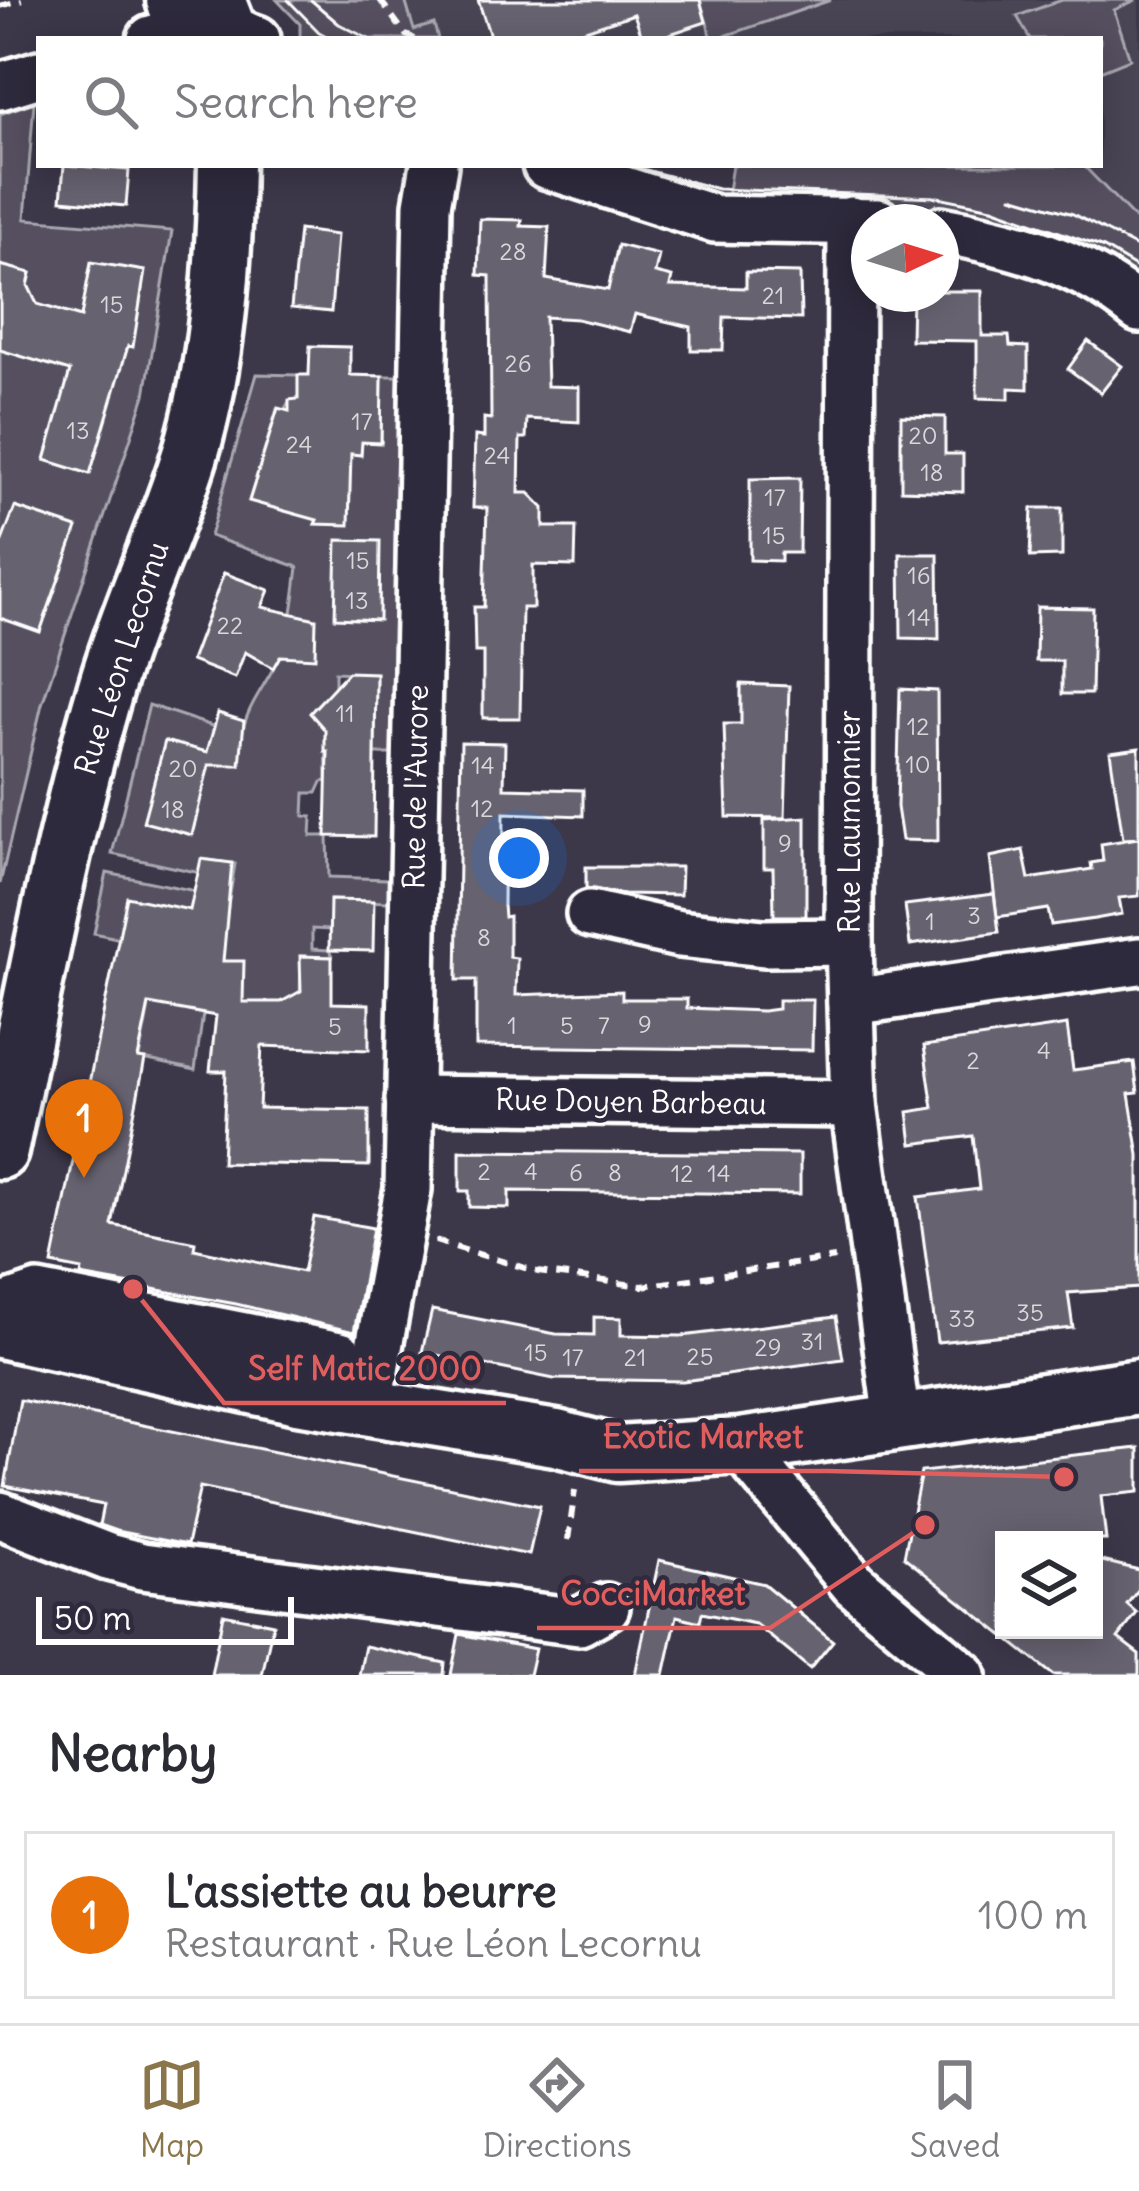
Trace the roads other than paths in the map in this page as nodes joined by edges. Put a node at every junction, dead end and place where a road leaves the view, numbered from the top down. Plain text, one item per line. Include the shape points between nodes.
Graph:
1 (36, 75) edge
2 (0, 86) edge
3 (226, 168) edge
4 (434, 168) edge
5 (555, 168) edge
6 (851, 221) edge
7 (959, 233) edge
8 (1139, 309) edge
9 (862, 312) edge
10 (590, 914) dead end
11 (849, 942) junction
12 (1139, 962) edge
13 (850, 1002) junction
14 (409, 1099) junction
15 (854, 1104) junction
16 (0, 1151) edge
17 (0, 1308) edge
18 (0, 1330) edge
19 (1139, 1388) edge
20 (368, 1407) junction
21 (897, 1420) junction
22 (740, 1445) junction
23 (0, 1515) edge
24 (607, 1607) dead end
25 (963, 1675) edge

1 - 2 street
3 - 16 main road, Rue Léon Lecornu via 217,313 192,449 84,766
4 - 14 street, Rue de l'Aurore
5 - 6 street via 716,219
7 - 8 street via 1060,260
9 - 11 street, Rue Laumonnier
10 - 11 street via 679,934
11 - 13 street, Rue Laumonnier
12 - 13 street
13 - 15 street, Rue Laumonnier
14 - 15 street, Rue Doyen Barbeau
14 - 20 street, Rue de l'Aurore via 408,1190
15 - 21 street, Rue Laumonnier
17 - 20 street via 38,1295 340,1355
18 - 20 main road
19 - 21 main road
20 - 22 main road via 618,1454
21 - 22 main road
22 - 25 street via 854,1584
23 - 24 street via 142,1566 579,1622

